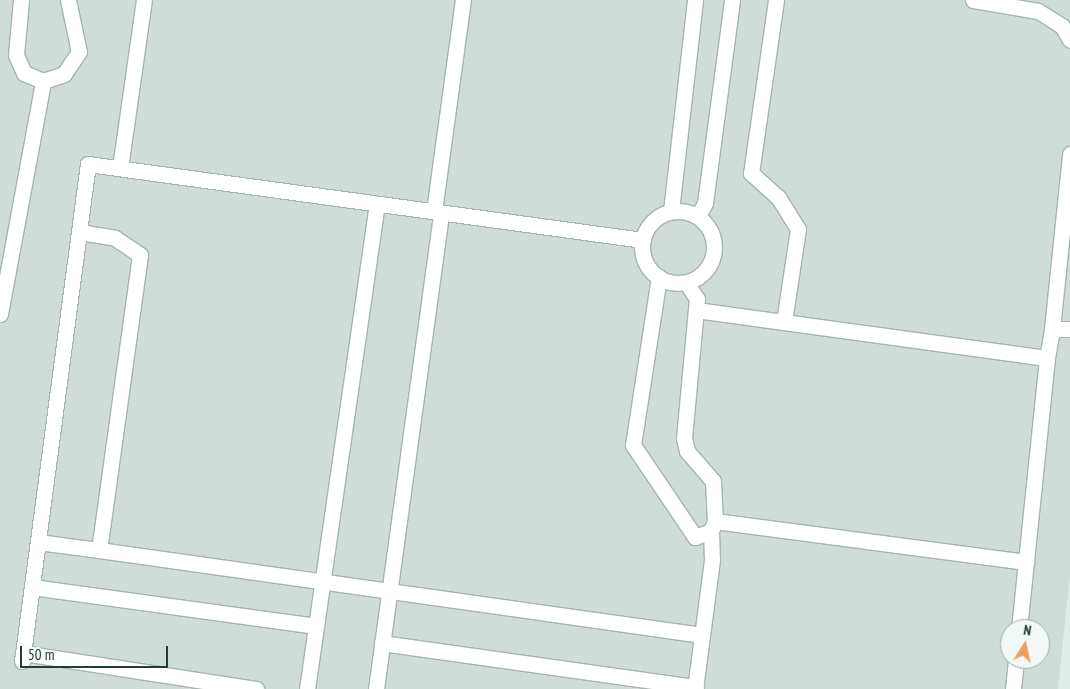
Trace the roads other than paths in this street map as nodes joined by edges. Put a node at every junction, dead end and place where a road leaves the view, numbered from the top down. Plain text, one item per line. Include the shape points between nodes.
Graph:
1 (21, 0) edge
2 (68, 0) edge
3 (144, 0) edge
4 (464, 0) edge
5 (695, 0) edge
6 (732, 0) edge
7 (776, 0) edge
8 (973, 0) edge
9 (1070, 40) edge
10 (42, 81) junction
11 (1070, 154) edge
12 (120, 168) junction
13 (377, 204) junction
14 (671, 211) junction
15 (437, 212) junction
16 (698, 216) junction
17 (79, 232) junction
18 (643, 240) junction
19 (659, 277) junction
20 (686, 282) junction
21 (696, 310) junction
22 (0, 314) edge
23 (784, 322) junction
24 (1052, 329) junction
25 (1070, 329) edge
26 (1047, 358) junction
27 (713, 526) junction
28 (38, 542) junction
29 (99, 550) junction
30 (1026, 562) junction
31 (322, 584) junction
32 (32, 587) junction
33 (389, 592) junction
34 (1020, 619) edge
35 (316, 626) junction
36 (702, 635) junction
37 (382, 643) junction
38 (1015, 669) edge
39 (695, 688) edge
40 (256, 689) edge
41 (307, 689) edge
42 (376, 689) edge
43 (1012, 689) edge

1 - 10 street via 16,55 24,73
2 - 10 street via 79,52 64,74
3 - 12 street
4 - 15 street
5 - 14 street
6 - 16 street via 705,203
7 - 23 street via 751,172 778,197 798,229
8 - 9 street via 1038,11 1062,26
10 - 22 street
11 - 24 street
12 - 13 street
12 - 17 street via 88,164
13 - 15 street
13 - 31 street
14 - 16 street
14 - 18 street via 648,227
15 - 18 street
15 - 33 street
16 - 20 street via 714,239 714,253 699,276
17 - 28 street
17 - 29 street via 115,238 140,255
18 - 19 street via 649,268
19 - 20 street
19 - 27 street via 633,445 695,537
20 - 21 street via 697,299
21 - 23 street
21 - 27 street via 684,438 688,450 713,481
23 - 26 street
24 - 25 street
24 - 26 street
26 - 30 street
27 - 30 street
27 - 36 street
28 - 29 street
28 - 32 street
29 - 31 street
30 - 34 street
31 - 33 street
31 - 35 street
32 - 35 street
32 - 40 street via 22,657
33 - 36 street
33 - 37 street
35 - 41 street
36 - 39 street
37 - 39 street
37 - 42 street
38 - 43 street

